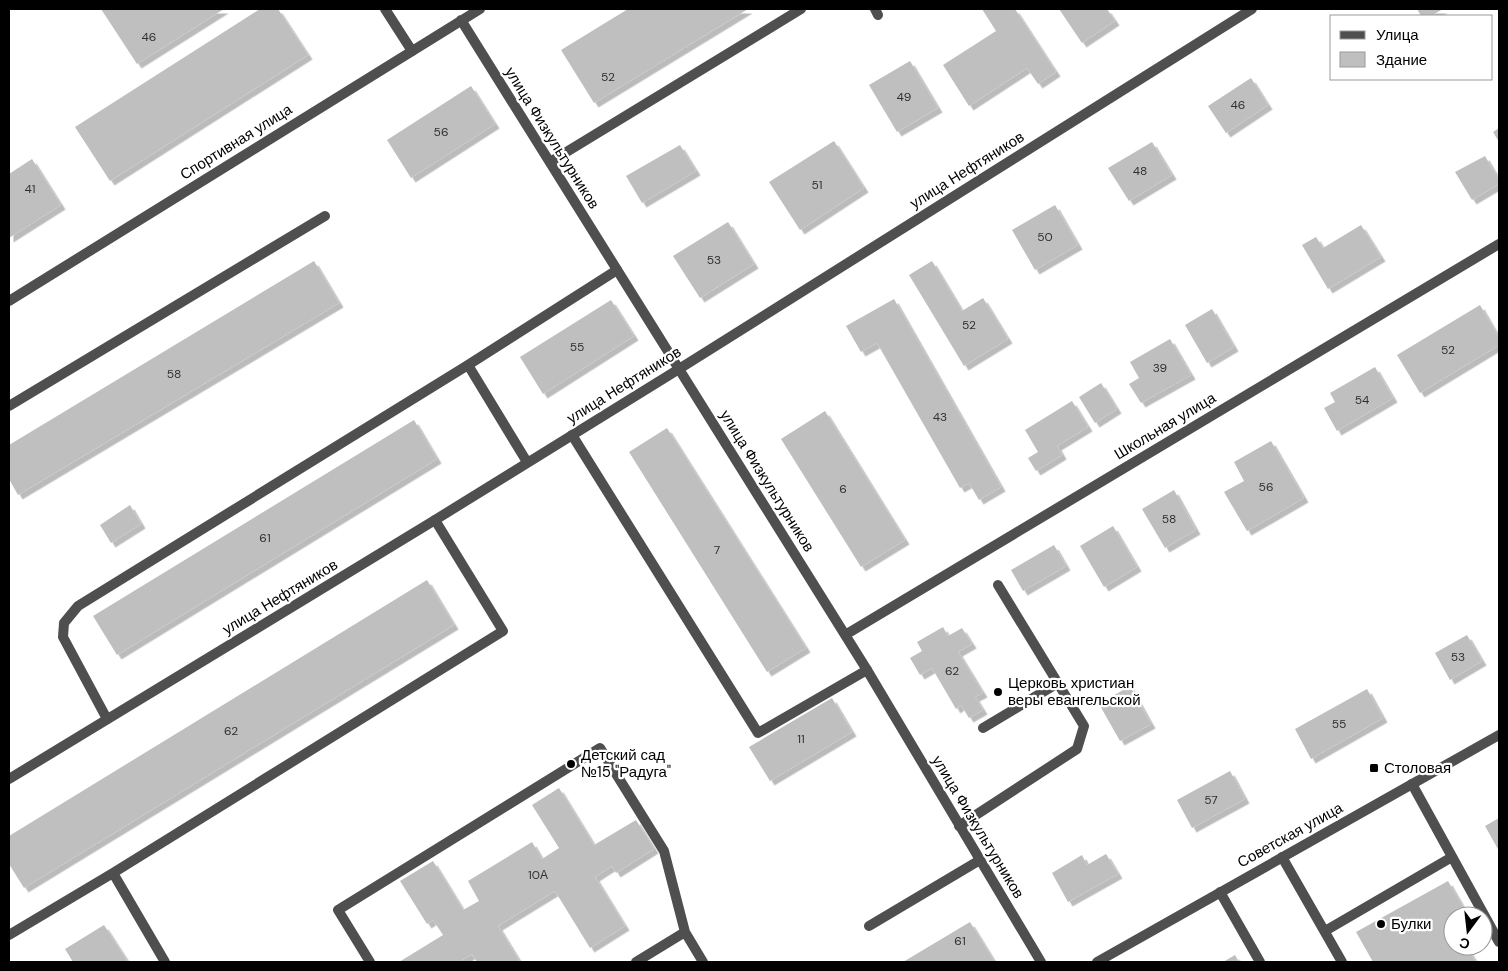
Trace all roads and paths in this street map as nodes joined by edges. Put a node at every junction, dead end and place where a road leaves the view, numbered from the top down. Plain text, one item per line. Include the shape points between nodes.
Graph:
1 (385, 9) edge
2 (480, 9) edge
3 (801, 9) edge
4 (1252, 9) edge
5 (461, 20) junction
6 (412, 51) junction
7 (550, 162) junction
8 (325, 216) dead end
9 (1499, 244) edge
10 (617, 270) junction
11 (9, 301) edge
12 (468, 365) junction
13 (679, 369) junction
14 (9, 406) edge
15 (572, 434) junction
16 (528, 462) junction
17 (435, 520) junction
18 (998, 585) dead end
19 (846, 635) junction
20 (867, 670) junction
21 (1058, 683) junction
22 (107, 719) junction
23 (983, 728) dead end
24 (1499, 735) edge
25 (9, 779) edge
26 (1412, 784) junction
27 (959, 826) junction
28 (1452, 857) junction
29 (1282, 858) junction
30 (980, 860) junction
31 (113, 873) junction
32 (1220, 892) junction
33 (869, 926) dead end
34 (1325, 931) junction
35 (684, 932) junction
36 (9, 935) edge
37 (1499, 942) edge
38 (166, 962) edge
39 (370, 962) edge
40 (636, 962) edge
41 (703, 962) edge
42 (1041, 962) edge
43 (1097, 962) edge
44 (1260, 962) edge
45 (1342, 962) edge

1 - 6 street
2 - 5 street, Спортивная улица
3 - 7 street
4 - 13 street, улица Нефтяников
5 - 6 street, Спортивная улица
5 - 7 street, улица Физкультурников
6 - 11 street, Спортивная улица
7 - 10 street, улица Физкультурников
8 - 14 street
9 - 19 street, Школьная улица
10 - 12 street
10 - 13 street, улица Физкультурников
12 - 16 street
12 - 22 street via 78,606 64,623 63,637
13 - 15 street, улица Нефтяников
13 - 19 street, улица Физкультурников
15 - 16 street, улица Нефтяников
15 - 20 street via 758,733
16 - 17 street, улица Нефтяников
17 - 22 street, улица Нефтяников
17 - 31 street via 502,631
18 - 21 street
19 - 20 street, улица Физкультурников
20 - 27 street, улица Физкультурников
21 - 23 street
21 - 27 street via 1084,726 1077,749
22 - 25 street, улица Нефтяников
24 - 26 street, Советская улица
26 - 28 street
26 - 29 street, Советская улица
27 - 30 street, улица Физкультурников
28 - 34 street
28 - 37 street
29 - 32 street, Советская улица
29 - 34 street
30 - 33 street
30 - 42 street, улица Физкультурников
31 - 36 street
31 - 38 street
32 - 43 street, Советская улица
32 - 44 street
34 - 45 street
35 - 39 street via 664,851 600,748 338,910
35 - 40 street
35 - 41 street

